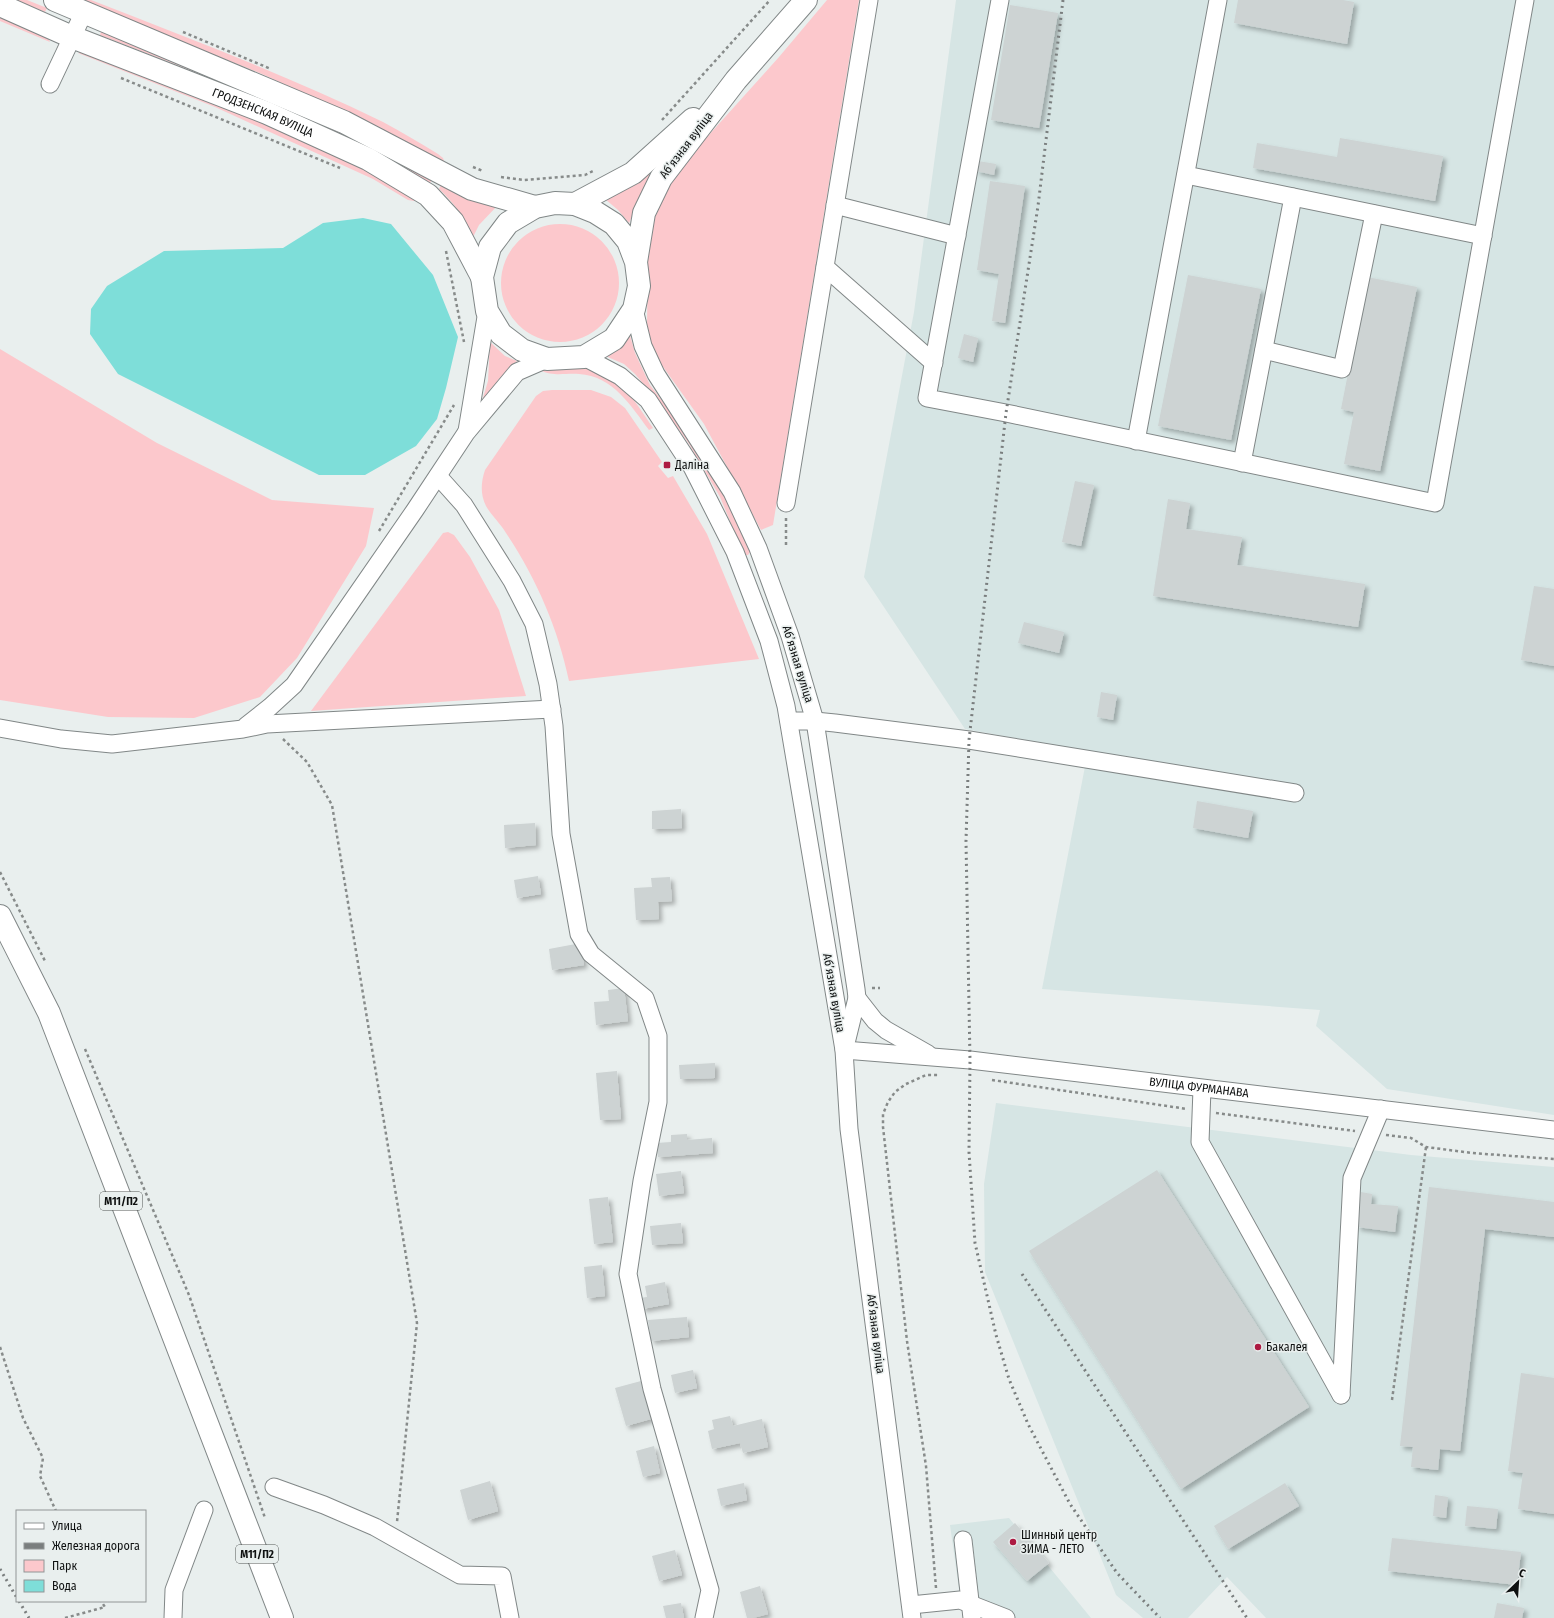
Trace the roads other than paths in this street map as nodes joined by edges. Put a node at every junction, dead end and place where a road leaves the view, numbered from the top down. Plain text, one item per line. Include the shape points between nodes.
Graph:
1 (55, 0) edge
2 (806, 0) edge
3 (869, 0) edge
4 (1000, 0) edge
5 (1218, 0) edge
6 (1525, 0) edge
7 (0, 5) edge
8 (84, 12) junction
9 (72, 37) junction
10 (736, 80) junction
11 (50, 84) dead end
12 (1186, 175) junction
13 (1293, 197) junction
14 (575, 204) junction
15 (835, 205) junction
16 (536, 207) junction
17 (1374, 214) junction
18 (957, 236) junction
19 (1483, 236) junction
20 (636, 262) junction
21 (825, 267) junction
22 (482, 277) junction
23 (634, 309) junction
24 (488, 311) junction
25 (1264, 350) junction
26 (584, 356) junction
27 (547, 359) junction
28 (934, 363) junction
29 (466, 433) junction
30 (1136, 442) junction
31 (1242, 463) junction
32 (438, 476) junction
33 (786, 504) road end
34 (552, 709) junction
35 (789, 721) junction
36 (815, 721) junction
37 (0, 728) edge
38 (243, 729) junction
39 (1295, 793) dead end
40 (0, 916) edge
41 (857, 998) junction
42 (844, 1050) junction
43 (935, 1057) junction
44 (1202, 1089) junction
45 (1381, 1109) junction
46 (1554, 1130) edge
47 (274, 1487) dead end
48 (233, 1491) junction
49 (204, 1510) dead end
50 (963, 1540) dead end
51 (911, 1611) edge
52 (970, 1611) edge
53 (174, 1618) edge
54 (273, 1618) edge
55 (282, 1618) edge
56 (510, 1618) edge
57 (704, 1618) edge
58 (1006, 1618) edge

1 - 8 main road, ГРОДЗЕНСКАЯ ВУЛІЦА
2 - 10 main road, Абʼязная вуліца
3 - 15 street
4 - 18 street
5 - 12 street
6 - 19 street
7 - 9 main road, ГРОДЗЕНСКАЯ ВУЛІЦА
8 - 9 street
8 - 16 main road, ГРОДЗЕНСКАЯ ВУЛІЦА via 344,122 472,189
9 - 11 street
9 - 22 main road, ГРОДЗЕНСКАЯ ВУЛІЦА via 267,113 368,159 428,196 453,222
10 - 14 main road, Абʼязная вуліца via 633,173
10 - 20 main road, Абʼязная вуліца via 661,178 644,214
12 - 13 street
12 - 30 street
13 - 17 street
13 - 25 street
14 - 16 main road, Абʼязная вуліца via 555,203
14 - 20 main road, Абʼязная вуліца via 596,212 614,224 628,241
15 - 18 street
15 - 21 street
16 - 22 main road, Абʼязная вуліца via 508,222 490,247
17 - 19 street
17 - 25 street via 1342,369
18 - 28 street
19 - 31 street via 1435,503
20 - 23 main road, Абʼязная вуліца via 639,286
21 - 28 street
21 - 33 street
22 - 24 main road, Абʼязная вуліца
23 - 26 main road, Абʼязная вуліца via 614,339
23 - 36 street, Абʼязная вуліца via 643,346 656,374 732,492 758,548 790,636
24 - 27 main road, Абʼязная вуліца via 501,334 522,350
24 - 29 street
25 - 31 street
26 - 27 main road, Абʼязная вуліца
26 - 35 street, Абʼязная вуліца via 620,376 648,400 692,467 735,552 769,641
27 - 29 street via 517,372
28 - 30 street via 927,398
29 - 32 street
30 - 31 street
32 - 34 street via 464,506 512,581 534,624
32 - 38 street via 294,685
34 - 38 street via 267,724
34 - 57 street via 561,834 579,934 591,954 644,998 658,1036 658,1102 642,1181 628,1274 652,1389 710,1590
35 - 36 street
35 - 42 street, Абʼязная вуліца
36 - 39 street via 970,740
36 - 41 street, Абʼязная вуліца
37 - 38 street via 61,739 112,744
40 - 48 main road, М11/П2 via 49,1013
41 - 42 street, Абʼязная вуліца
41 - 43 street via 875,1021 886,1030
42 - 43 street, ВУЛІЦА ФУРМАНАВА
42 - 51 street, Абʼязная вуліца via 849,1129
43 - 44 street, ВУЛІЦА ФУРМАНАВА
44 - 45 street, ВУЛІЦА ФУРМАНАВА
44 - 45 street via 1200,1142 1341,1395 1352,1178
45 - 46 street, ВУЛІЦА ФУРМАНАВА
47 - 56 street via 376,1527 460,1575 502,1576
48 - 54 main road, М11/П2
48 - 55 main road, М11/П2
49 - 53 street via 174,1590
50 - 52 street
51 - 52 street via 937,1601 960,1600
52 - 58 street

